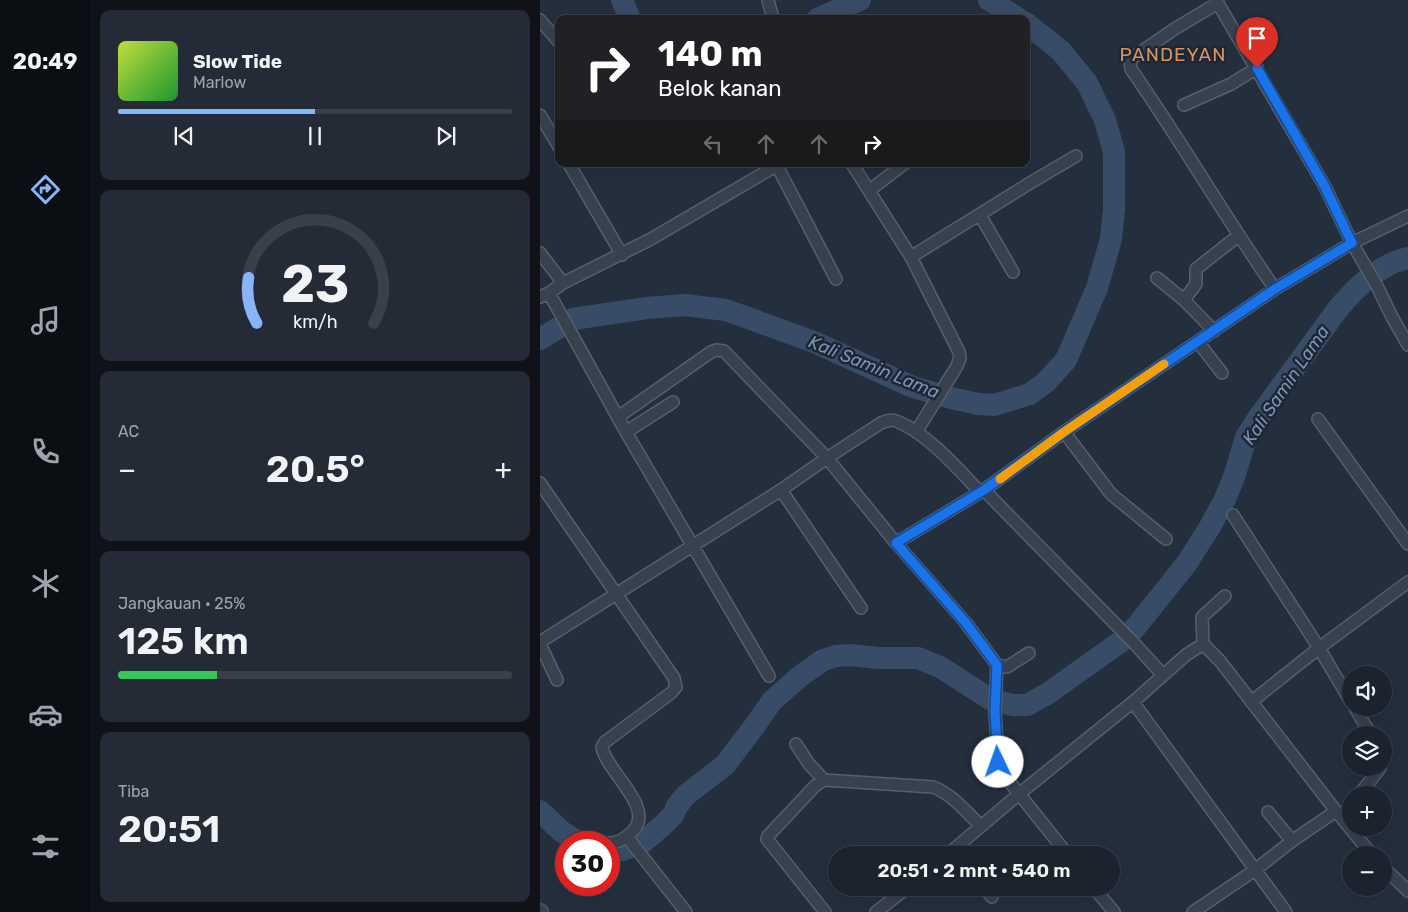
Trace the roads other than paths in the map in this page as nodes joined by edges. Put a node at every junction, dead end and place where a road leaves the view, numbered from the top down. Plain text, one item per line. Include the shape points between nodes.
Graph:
1 (768, 0) edge
2 (1217, 2) edge
3 (772, 15) edge
4 (540, 20) edge
5 (555, 37) edge
6 (1257, 68) junction
7 (1184, 106) dead end
8 (540, 115) edge
9 (555, 140) edge
10 (1076, 156) dead end
11 (571, 167) edge
12 (772, 167) edge
13 (779, 167) edge
14 (854, 167) edge
15 (900, 167) edge
16 (870, 190) junction
17 (980, 215) junction
18 (1408, 216) edge
19 (1238, 236) junction
20 (1352, 243) junction
21 (540, 253) edge
22 (622, 255) junction
23 (911, 257) junction
24 (1013, 272) dead end
25 (1157, 278) dead end
26 (836, 279) dead end
27 (563, 283) junction
28 (1275, 289) junction
29 (544, 295) edge
30 (1184, 300) junction
31 (1214, 331) junction
32 (1198, 342) junction
33 (1408, 345) edge
34 (1222, 373) dead end
35 (673, 402) dead end
36 (618, 417) junction
37 (1318, 419) dead end
38 (626, 432) junction
39 (916, 432) junction
40 (1064, 432) junction
41 (827, 458) junction
42 (540, 483) edge
43 (781, 490) junction
44 (982, 491) junction
45 (1233, 515) dead end
46 (1166, 539) dead end
47 (896, 543) junction
48 (1408, 544) edge
49 (693, 545) junction
50 (1408, 582) edge
51 (616, 594) junction
52 (1225, 596) dead end
53 (861, 608) dead end
54 (540, 643) edge
55 (1204, 644) junction
56 (1319, 648) junction
57 (1029, 653) dead end
58 (997, 665) junction
59 (1163, 675) junction
60 (769, 676) dead end
61 (557, 680) dead end
62 (1342, 687) edge
63 (1133, 702) junction
64 (1251, 702) junction
65 (796, 744) dead end
66 (1374, 776) edge
67 (824, 780) junction
68 (1366, 786) edge
69 (1019, 794) junction
70 (1268, 812) dead end
71 (1342, 812) edge
72 (1339, 814) junction
73 (981, 826) junction
74 (1292, 841) junction
75 (620, 843) edge
76 (632, 843) junction
77 (958, 846) edge
78 (1061, 846) edge
79 (1365, 846) edge
80 (1255, 870) junction
81 (1392, 876) edge
82 (1408, 891) edge
83 (897, 896) edge
84 (1101, 896) edge
85 (686, 912) edge
86 (825, 912) edge
87 (877, 912) edge
88 (1114, 912) edge
89 (1193, 912) edge
90 (1286, 912) edge

1 - 3 street
2 - 6 street
2 - 19 street via 1132,58 1130,65
4 - 5 street
6 - 7 street
6 - 20 street via 1324,185
8 - 9 street
10 - 17 street
11 - 22 street
12 - 22 street
13 - 26 street
14 - 16 street
15 - 16 street
16 - 23 street
17 - 23 street
17 - 24 street
18 - 20 street
19 - 28 street
19 - 30 street via 1196,269 1196,284
20 - 28 street
20 - 33 street
21 - 27 street
22 - 27 street
23 - 39 street via 959,352 959,363
25 - 30 street
27 - 29 street
28 - 31 street
29 - 36 street via 572,334
30 - 31 street
31 - 32 street
32 - 34 street
32 - 40 street
35 - 38 street
36 - 38 street
36 - 41 street via 711,352 720,350
37 - 48 street
38 - 49 street
39 - 41 street via 896,421 885,421
39 - 44 street
40 - 44 street
40 - 46 street via 1111,494
41 - 43 street
41 - 47 street
42 - 51 street
43 - 49 street
43 - 53 street
44 - 47 street
44 - 59 street
45 - 56 street
47 - 58 street via 966,623
49 - 51 street
49 - 60 street
50 - 56 street
51 - 54 street
51 - 76 street via 674,678 676,687 602,747 612,768 635,800 640,815
52 - 55 street via 1202,618
54 - 61 street
55 - 59 street via 1193,649
55 - 64 street
56 - 62 street
56 - 64 street
57 - 58 street via 1007,667
58 - 69 street via 998,762 1004,777
59 - 63 street
63 - 69 street
63 - 80 street
64 - 72 street
65 - 67 street via 802,756
66 - 68 street
67 - 73 street via 933,787 954,799
67 - 86 street via 767,839
69 - 73 street
69 - 78 street
70 - 74 street
71 - 72 street
72 - 74 street
72 - 79 street
73 - 77 street
74 - 80 street
75 - 76 street
76 - 85 street
80 - 89 street
80 - 90 street
81 - 82 street
83 - 87 street
84 - 88 street

